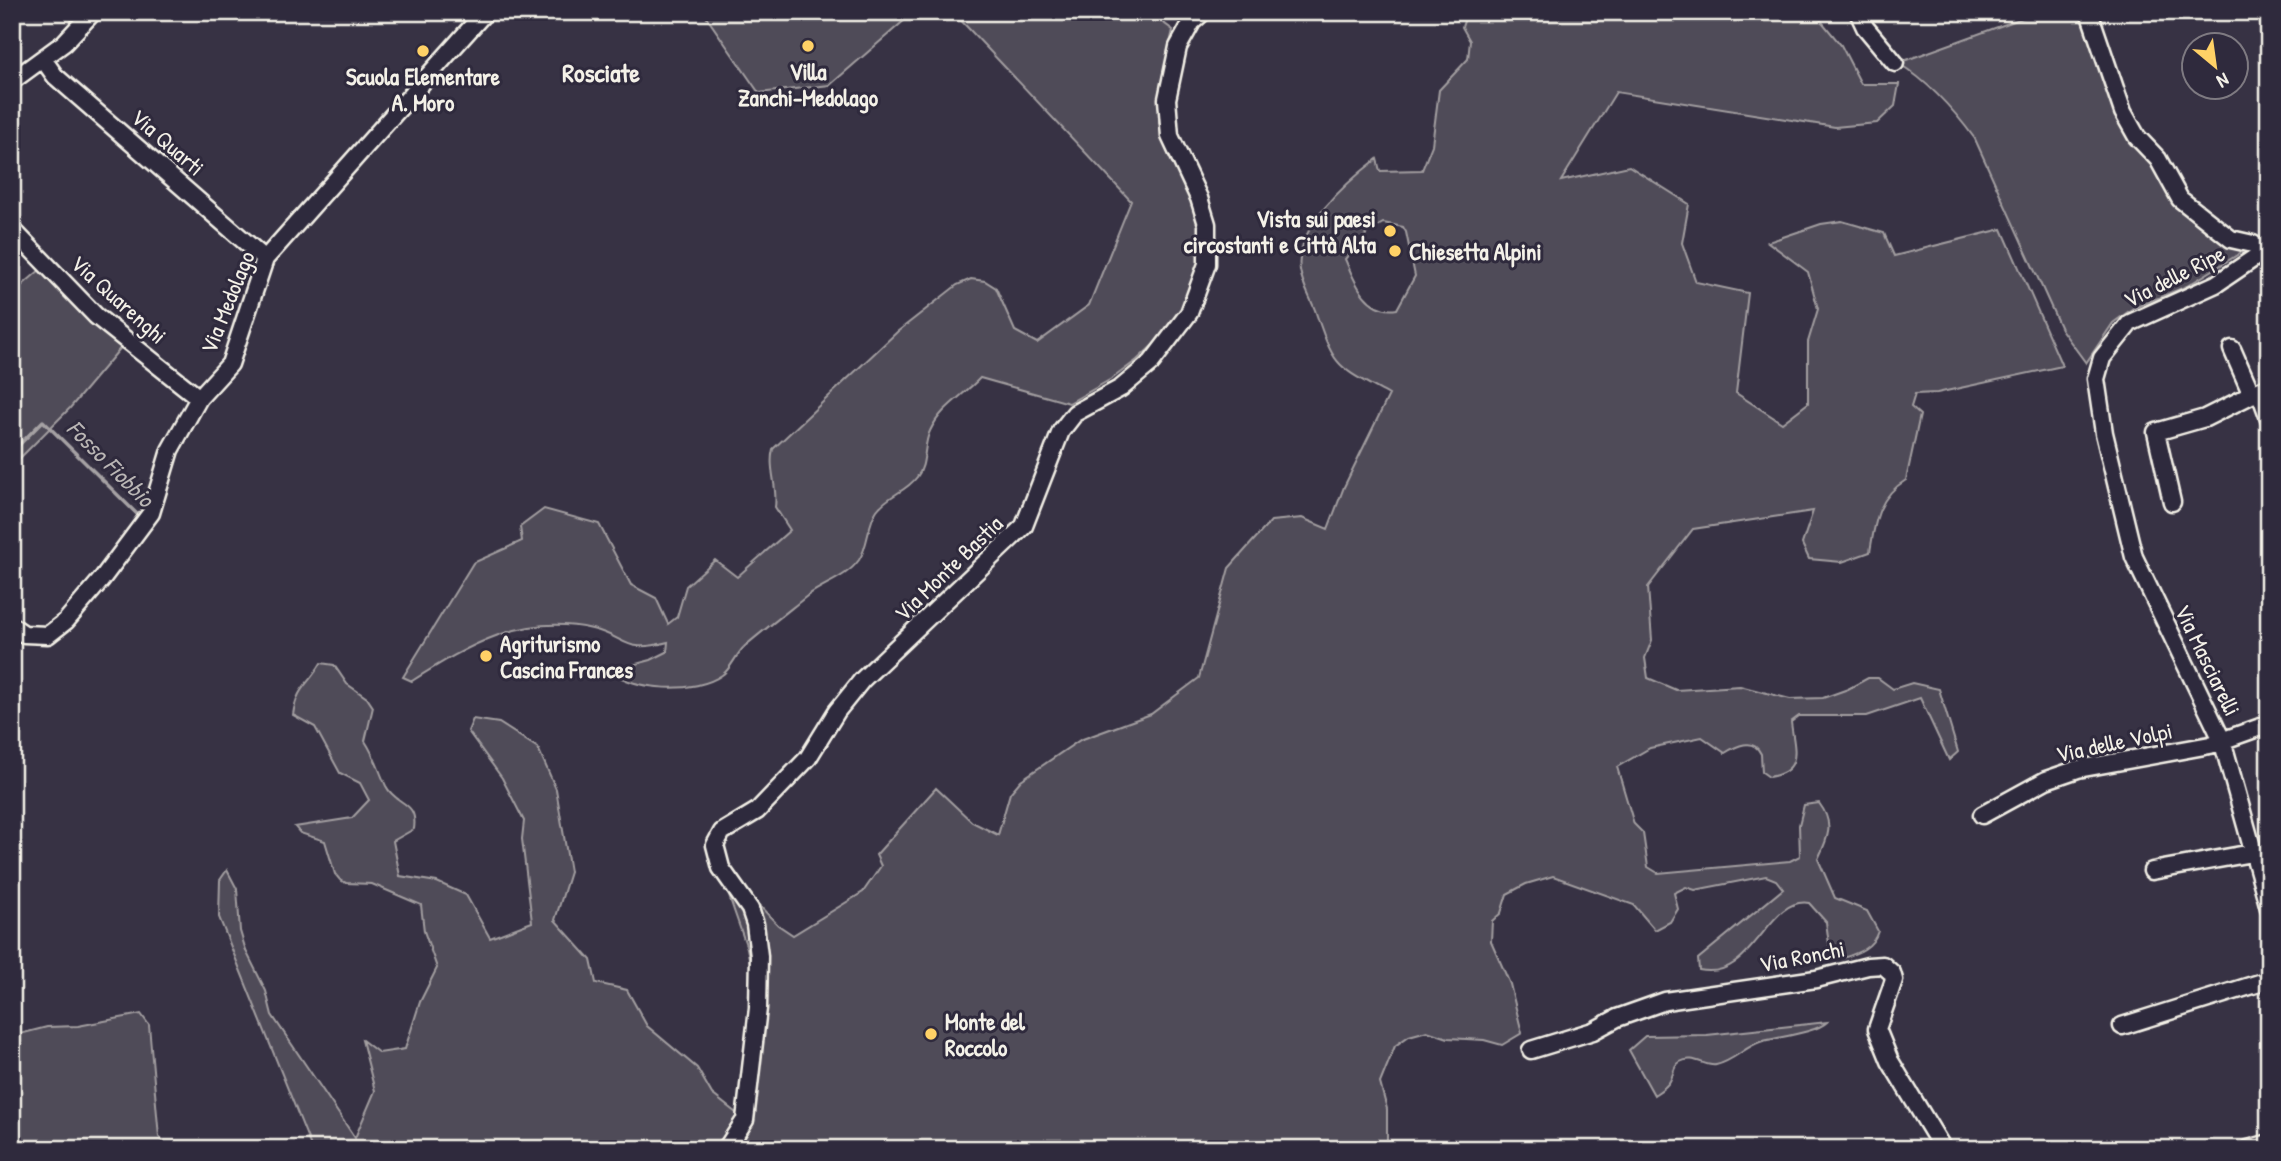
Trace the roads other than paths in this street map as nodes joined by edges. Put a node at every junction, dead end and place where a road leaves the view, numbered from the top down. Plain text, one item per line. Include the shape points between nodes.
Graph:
1 (93, 12) edge
2 (485, 12) edge
3 (1203, 12) edge
4 (1858, 12) edge
5 (2089, 12) edge
6 (2268, 12) edge
7 (2269, 18) edge
8 (43, 59) junction
9 (1895, 63) dead end
10 (12, 81) edge
11 (12, 229) edge
12 (2267, 250) edge
13 (264, 259) junction
14 (2232, 349) dead end
15 (2260, 391) edge
16 (199, 398) junction
17 (2269, 418) edge
18 (2104, 433) joint
19 (2172, 502) dead end
20 (12, 626) edge
21 (2269, 724) edge
22 (2222, 740) junction
23 (1982, 815) dead end
24 (2252, 853) junction
25 (2151, 871) dead end
26 (2269, 908) edge
27 (2269, 979) edge
28 (2122, 1026) dead end
29 (1531, 1050) dead end
30 (2269, 1143) edge
31 (726, 1149) edge
32 (1943, 1149) edge
33 (2248, 1149) edge

1 - 8 street
2 - 13 street, Via Medolago
3 - 31 street, Via Monte Bastia via 1178,47 1167,99 1170,136 1207,224 1207,264 1189,313 1152,363 1121,388 1075,413 1060,431 1024,527 862,680 808,758 757,811 722,832 715,845 721,868 750,909 759,956 745,1120
4 - 9 street via 1864,27
5 - 12 street via 2123,112 2137,137 2158,159 2180,199 2231,239
6 - 7 street
8 - 10 street
8 - 13 street, Via Quarti via 55,76
11 - 16 street, Via Quarenghi via 96,316
12 - 18 street, Via delle Ripe via 2216,284 2130,323 2115,338 2096,379
13 - 16 street, Via Medolago via 230,364
14 - 15 street
15 - 17 street
15 - 19 street via 2205,418 2155,432
16 - 20 street, Via Medolago via 170,450 151,513 101,580 48,635 24,634
18 - 22 street, Via Masciarelli via 2134,557
21 - 22 street, Via delle Volpi
22 - 23 street, Via delle Volpi via 2078,769
22 - 24 street, Via Masciarelli
24 - 25 street
24 - 26 street, Via Masciarelli
27 - 28 street
29 - 32 street, Via Ronchi via 1665,1001 1883,965 1894,980 1877,1029 1890,1061
30 - 33 street

